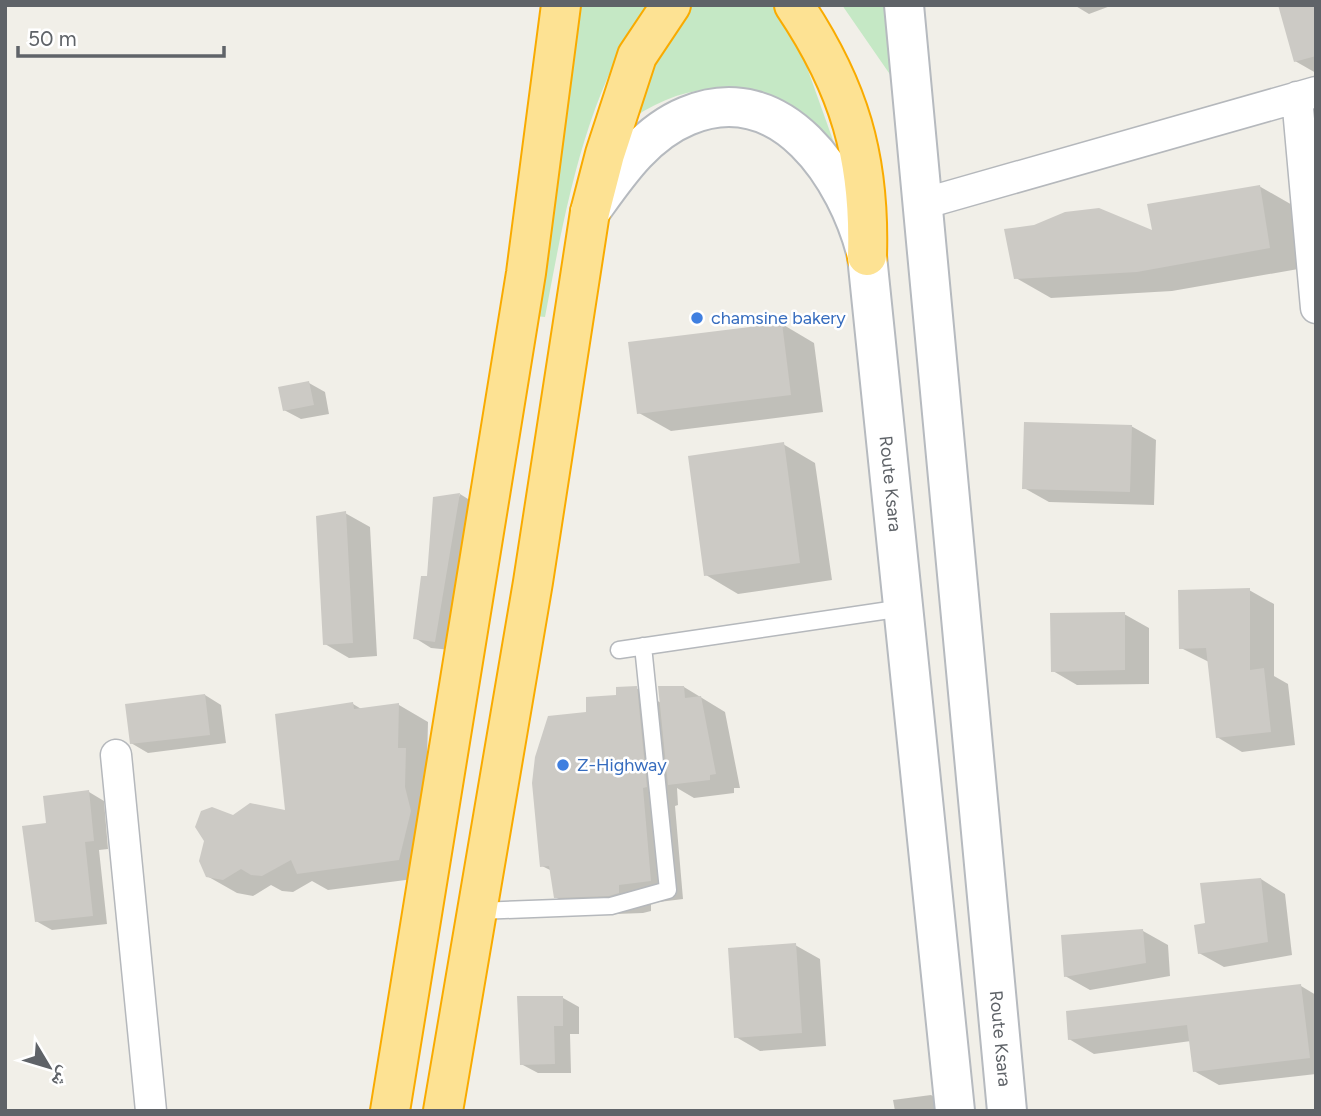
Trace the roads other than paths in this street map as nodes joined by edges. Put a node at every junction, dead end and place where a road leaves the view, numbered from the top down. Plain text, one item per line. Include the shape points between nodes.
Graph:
1 (561, 5) edge
2 (671, 5) edge
3 (793, 5) edge
4 (904, 5) edge
5 (1306, 94) edge
6 (922, 204) junction
7 (590, 212) junction
8 (867, 256) junction
9 (1316, 308) edge
10 (903, 608) junction
11 (643, 646) junction
12 (619, 649) dead end
13 (116, 755) dead end
14 (478, 911) junction
15 (150, 1111) edge
16 (390, 1111) edge
17 (443, 1111) edge
18 (955, 1111) edge
19 (1007, 1111) edge

1 - 16 highway via 526,273
2 - 7 highway via 634,65
3 - 8 highway via 820,46 849,111 862,158
4 - 6 main road, Route Ksara
5 - 6 street
5 - 9 street
6 - 19 main road, Route Ksara
7 - 8 main road, Route Ksara via 624,166 663,130 708,109 754,111 776,119 816,152 849,200
7 - 14 highway
8 - 10 main road, Route Ksara
10 - 11 lane
10 - 18 main road, Route Ksara
11 - 12 lane
11 - 14 lane via 668,890 611,906
13 - 15 street
14 - 17 highway

